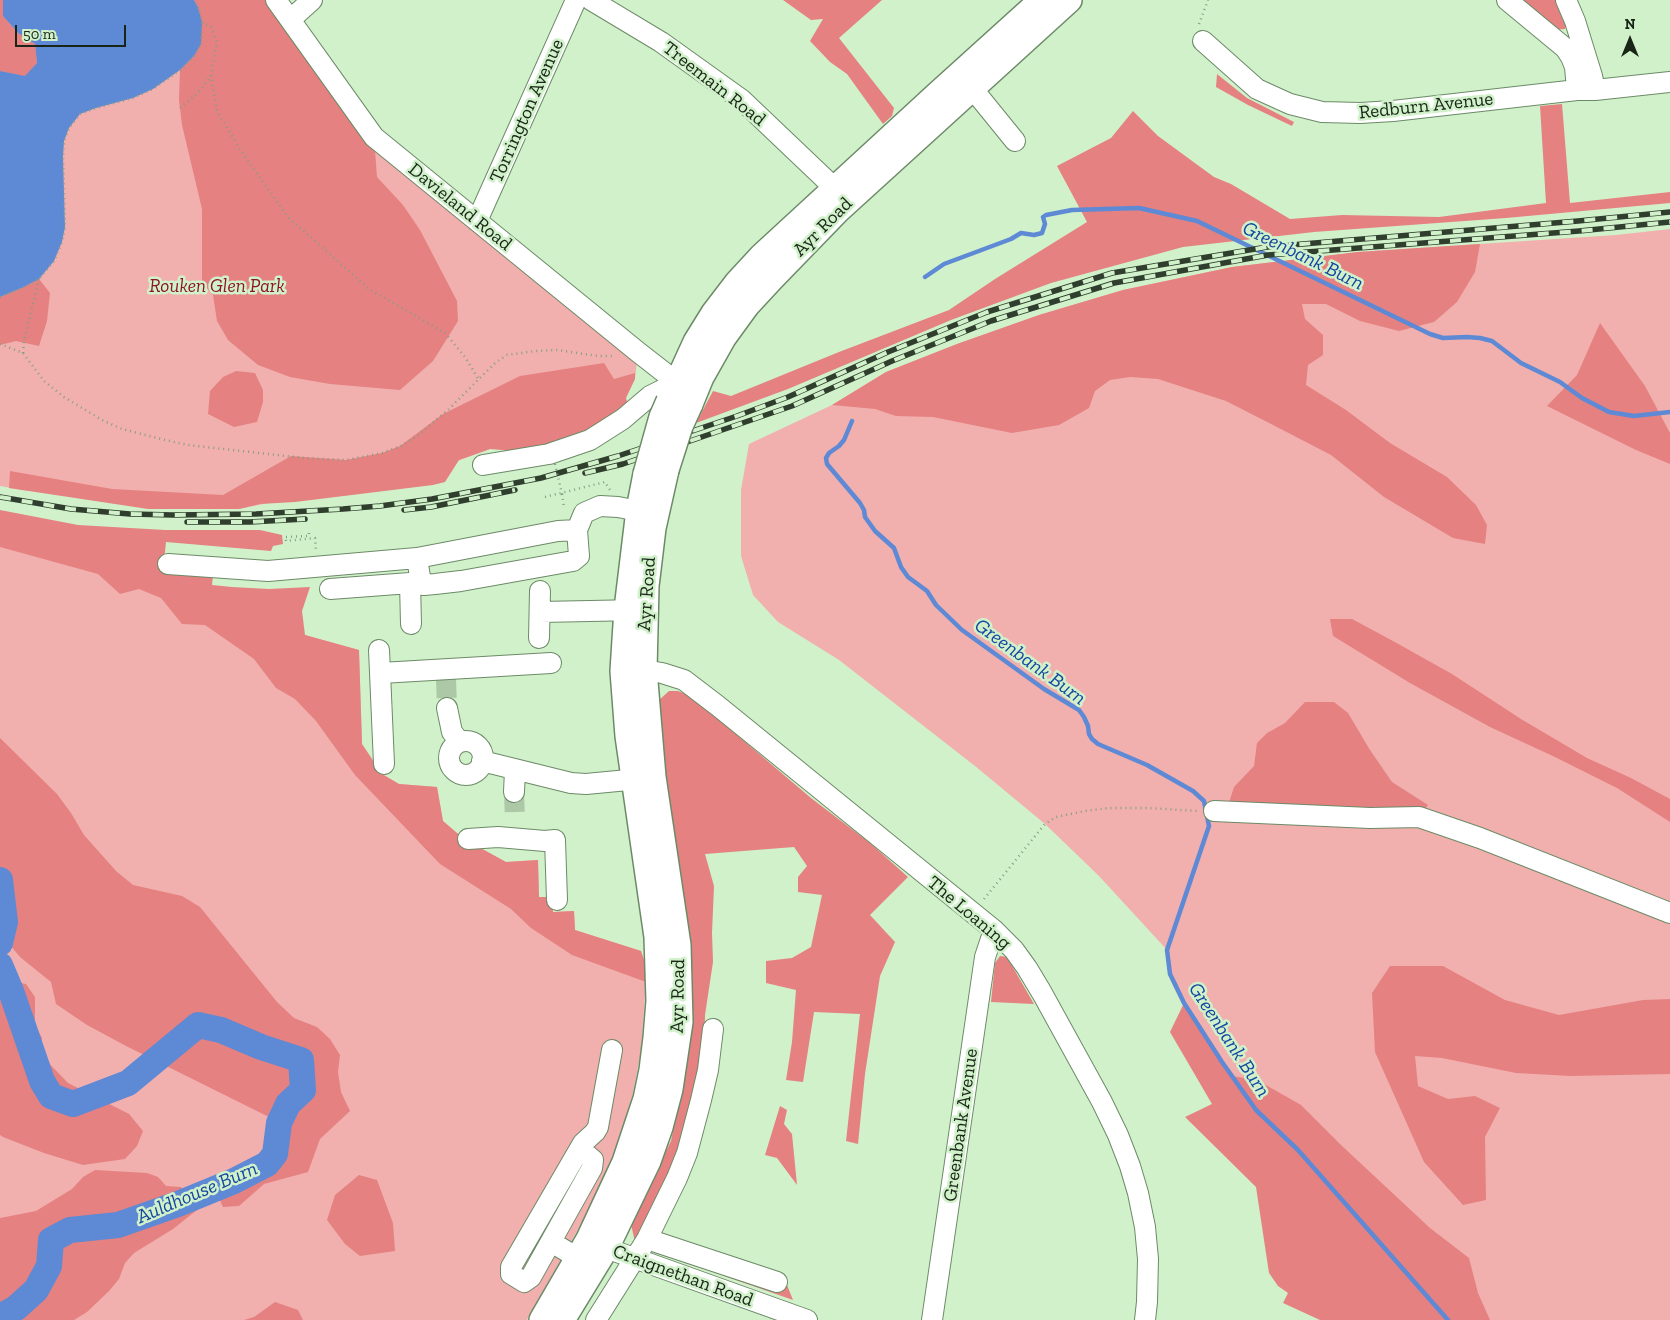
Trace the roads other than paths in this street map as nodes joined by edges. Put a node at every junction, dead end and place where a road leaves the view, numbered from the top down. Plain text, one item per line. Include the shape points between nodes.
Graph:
1 (276, 0) edge
2 (312, 0) edge
3 (576, 0) edge
4 (591, 0) edge
5 (1042, 0) edge
6 (1069, 0) edge
7 (1506, 0) edge
8 (1566, 0) edge
9 (291, 19) junction
10 (1203, 41) road end
11 (966, 81) junction
12 (1670, 82) edge
13 (1586, 90) junction
14 (1016, 141) dead end
15 (841, 195) junction
16 (477, 221) junction
17 (682, 396) junction
18 (483, 465) dead end
19 (647, 512) junction
20 (578, 530) junction
21 (417, 558) junction
22 (168, 564) dead end
23 (417, 584) junction
24 (330, 590) dead end
25 (540, 591) dead end
26 (636, 610) junction
27 (540, 612) junction
28 (411, 624) dead end
29 (539, 638) dead end
30 (379, 650) dead end
31 (551, 664) dead end
32 (634, 670) junction
33 (381, 673) junction
34 (448, 708) tunnel mouth
35 (460, 742) junction
36 (482, 761) junction
37 (384, 764) dead end
38 (515, 770) junction
39 (644, 779) junction
40 (514, 792) tunnel mouth
41 (1206, 811) road end
42 (468, 839) dead end
43 (557, 900) dead end
44 (1670, 913) edge
45 (994, 930) junction
46 (713, 1029) dead end
47 (612, 1050) dead end
48 (580, 1150) junction
49 (646, 1238) junction
50 (550, 1242) junction
51 (591, 1248) junction
52 (634, 1258) junction
53 (777, 1282) dead end
54 (542, 1320) edge
55 (562, 1320) edge
56 (596, 1320) edge
57 (807, 1320) edge
58 (932, 1320) edge
59 (1144, 1320) edge

1 - 9 street, Davieland Road
2 - 9 street
3 - 16 street, Torrington Avenue
4 - 15 street, Treemain Road via 661,42 742,100
5 - 11 main road, Ayr Road
6 - 11 main road, Ayr Road
7 - 13 street via 1565,48
8 - 13 street via 1592,76
9 - 16 street, Davieland Road via 374,137
10 - 13 street, Redburn Avenue via 1258,89 1290,104 1322,112 1393,111
11 - 14 street
11 - 15 main road, Ayr Road
12 - 13 street, Redburn Avenue
15 - 17 main road, Ayr Road via 770,264 701,377
16 - 17 street, Davieland Road via 638,352
17 - 18 street via 650,396 590,440 549,454
17 - 19 main road, Ayr Road, bridge via 680,426 656,472
19 - 20 street via 600,506 584,514
19 - 26 main road, Ayr Road via 646,586
20 - 21 street
20 - 23 street via 579,556 573,561 461,581
21 - 22 street via 268,571
21 - 23 street via 420,577
23 - 24 street
23 - 28 street
25 - 27 street
26 - 27 street
26 - 32 main road, Ayr Road
27 - 29 street
30 - 33 street
31 - 33 street via 446,674
32 - 39 main road, Ayr Road
32 - 45 street, The Loaning via 684,680
33 - 37 street
34 - 35 street via 452,732
35 - 36 street via 477,745
35 - 36 street via 450,750 452,768 469,774 480,767
36 - 38 street
38 - 39 street via 571,783
38 - 40 street
39 - 51 main road, Ayr Road via 678,945 680,1022 670,1089 654,1144 631,1198
41 - 44 street via 1419,817
42 - 43 street via 498,837 515,830 545,841 555,840
45 - 58 street, Greenbank Avenue via 985,956
45 - 59 street, The Loaning via 1027,968 1118,1135 1138,1193 1145,1227 1148,1259
46 - 49 street via 708,1070 687,1153
47 - 48 street via 598,1127
48 - 50 street via 593,1160 592,1168
48 - 50 street via 511,1267 511,1274 524,1282 528,1280
49 - 52 street
49 - 53 street
50 - 51 street, Craignethan Road
51 - 52 street, Craignethan Road
51 - 54 main road, Ayr Road
51 - 55 main road, Ayr Road
52 - 56 street
52 - 57 street, Craignethan Road

